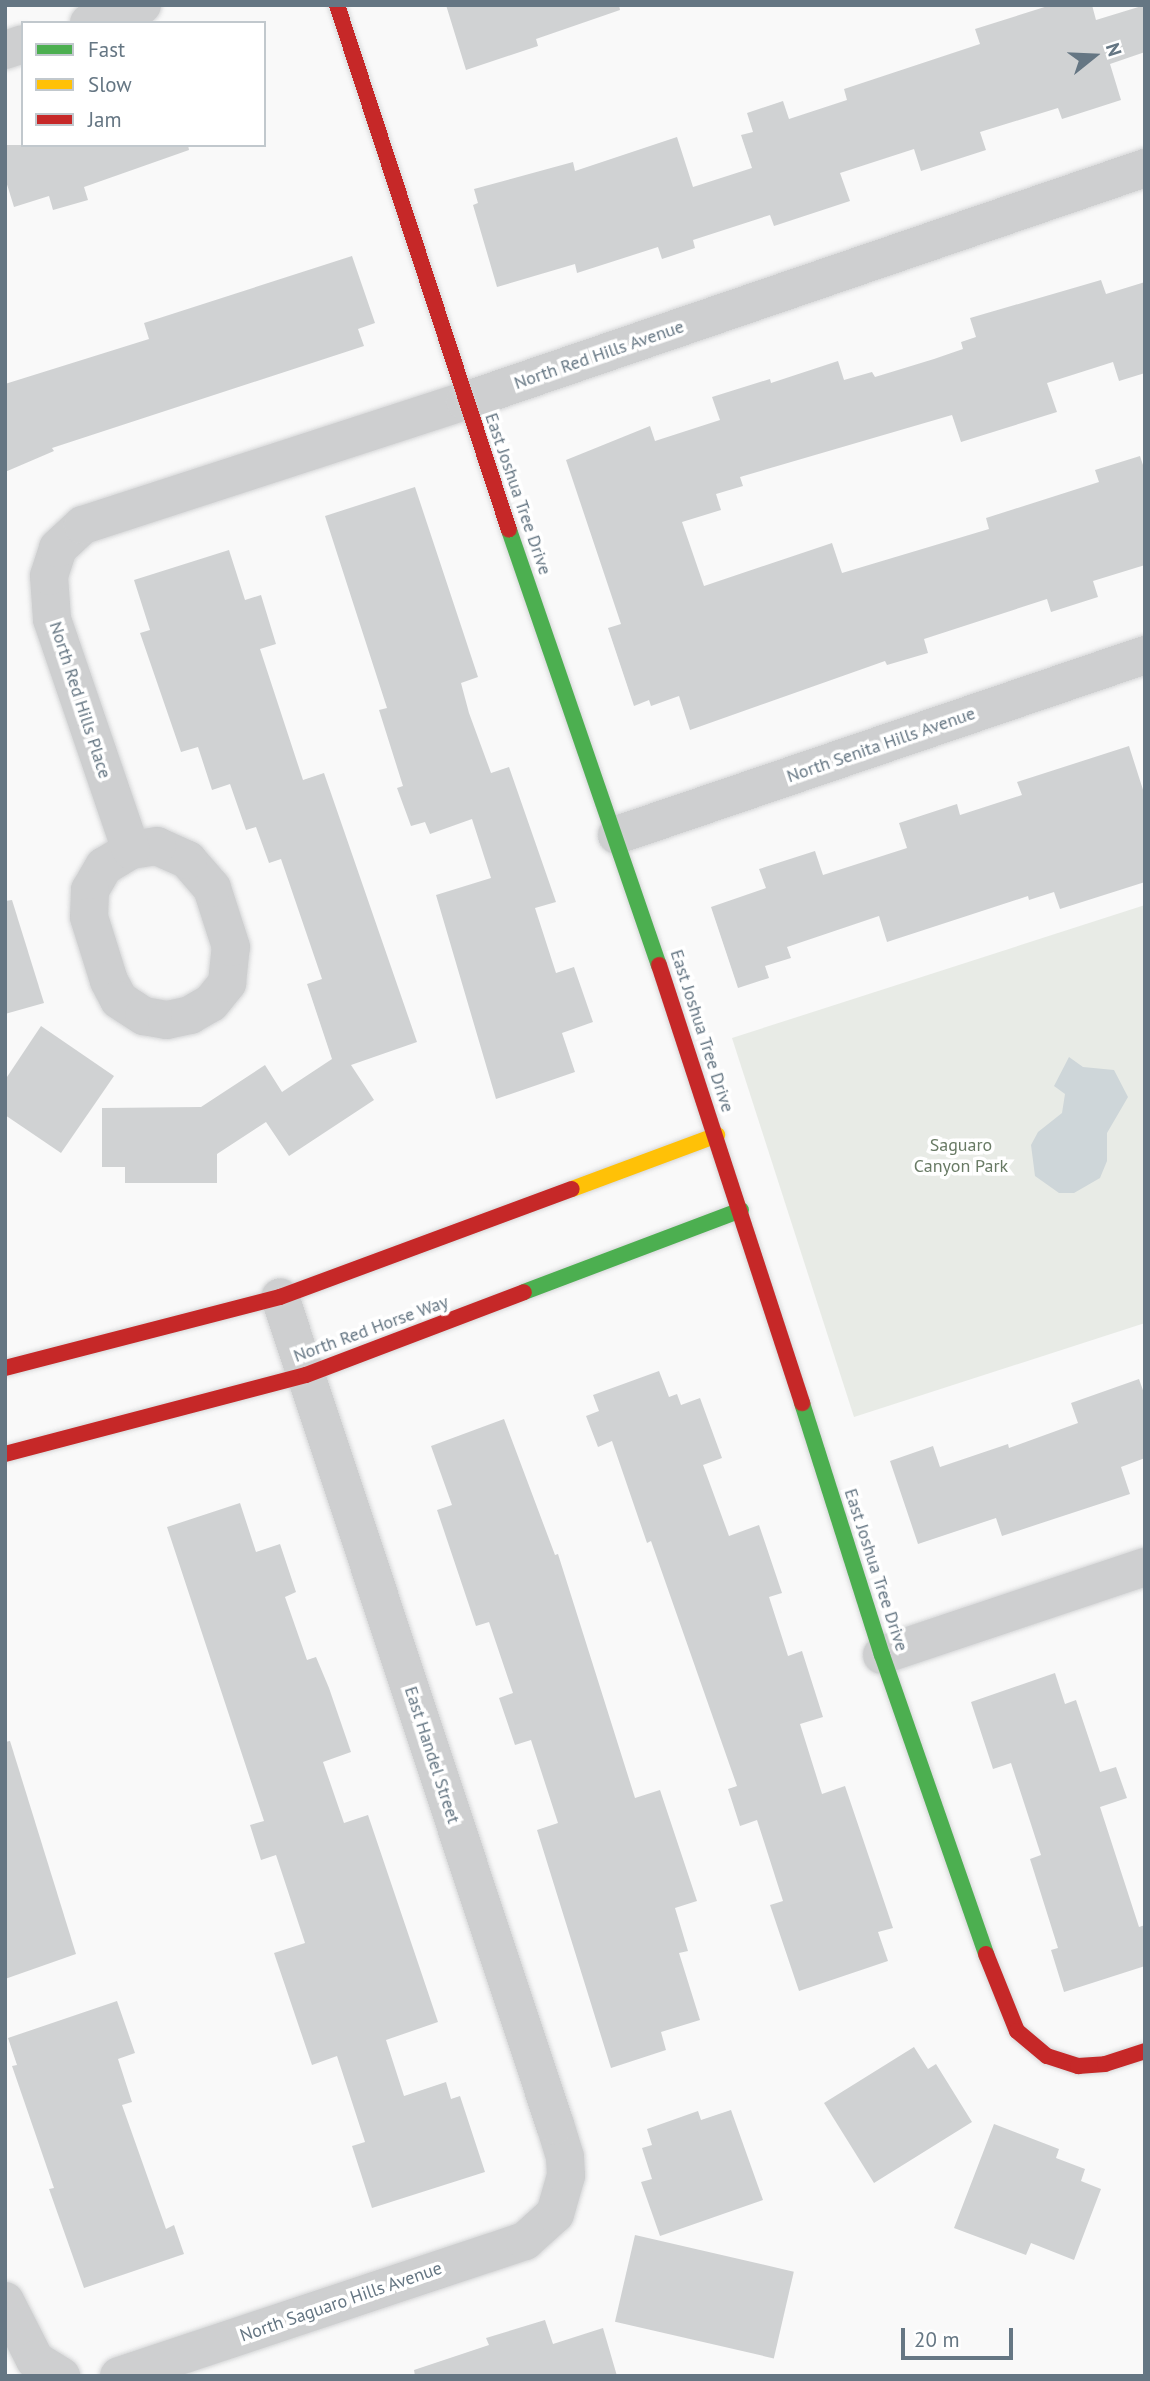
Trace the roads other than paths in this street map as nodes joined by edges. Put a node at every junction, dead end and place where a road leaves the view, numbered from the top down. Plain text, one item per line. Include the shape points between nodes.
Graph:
1 (142, 5) edge
2 (337, 5) edge
3 (95, 21) edge
4 (1145, 168) edge
5 (465, 401) junction
6 (58, 548) joint
7 (1145, 655) edge
8 (617, 835) junction
9 (131, 850) junction
10 (717, 1135) junction
11 (741, 1210) junction
12 (279, 1297) junction
13 (5, 1368) edge
14 (306, 1375) junction
15 (5, 1454) edge
16 (1145, 1567) edge
17 (882, 1655) junction
18 (1145, 2051) edge
19 (555, 2214) joint
20 (5, 2301) edge
21 (61, 2376) edge
22 (119, 2376) edge

1 - 3 street
2 - 5 street, East Joshua Tree Drive
4 - 5 street, North Red Hills Avenue
5 - 6 street, North Red Hills Avenue via 83,524
5 - 8 street, East Joshua Tree Drive
6 - 9 street, North Red Hills Place via 49,576 52,619
7 - 8 street, North Senita Hills Avenue
8 - 10 street, East Joshua Tree Drive
9 - 9 street via 157,846 188,860 212,888 231,947 227,983 211,1003 190,1015 167,1020 144,1016 119,1000 109,981 89,917 90,890 104,866
10 - 11 street, East Joshua Tree Drive
10 - 12 street
11 - 14 street, North Red Horse Way
11 - 17 street, East Joshua Tree Drive
12 - 13 street
12 - 14 street, East Handel Street
14 - 15 street, North Red Horse Way
14 - 19 street, East Handel Street via 565,2157 566,2176
16 - 17 street
17 - 18 street, East Joshua Tree Drive via 1000,1995 1017,2031 1047,2056 1078,2066 1105,2064
19 - 22 street, North Saguaro Hills Avenue via 525,2241
20 - 21 street via 35,2360

